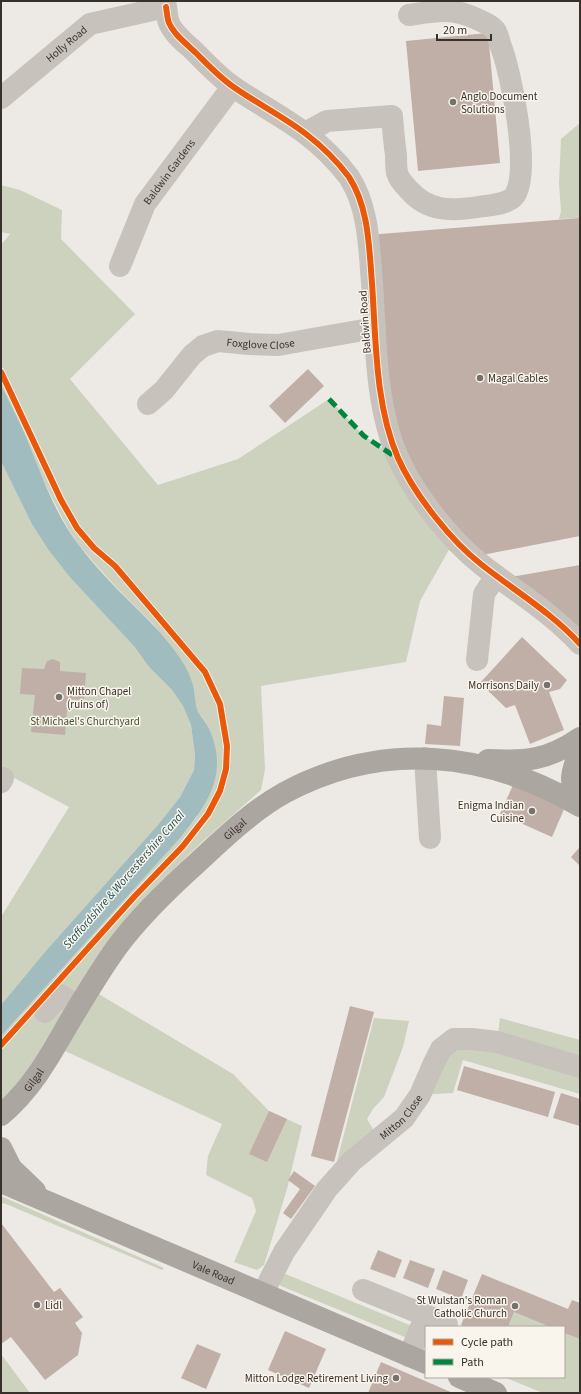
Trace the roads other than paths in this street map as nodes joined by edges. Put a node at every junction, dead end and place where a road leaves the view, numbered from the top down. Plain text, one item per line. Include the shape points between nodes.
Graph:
1 (165, 3) edge
2 (409, 15) dead end
3 (232, 87) junction
4 (1, 98) edge
5 (305, 133) junction
6 (120, 266) dead end
7 (375, 328) junction
8 (148, 404) dead end
9 (496, 576) junction
10 (580, 644) edge
11 (477, 660) dead end
12 (580, 738) edge
13 (580, 751) edge
14 (425, 758) junction
15 (447, 759) junction
16 (580, 802) edge
17 (580, 806) edge
18 (430, 838) dead end
19 (78, 1007) junction
20 (45, 1012) dead end
21 (580, 1067) edge
22 (24, 1094) junction
23 (1, 1116) edge
24 (1, 1133) edge
25 (1, 1148) edge
26 (1, 1182) edge
27 (48, 1201) junction
28 (362, 1290) dead end
29 (263, 1293) junction
30 (426, 1315) junction
31 (447, 1324) dead end
32 (418, 1360) edge
33 (461, 1378) edge
34 (496, 1393) edge

1 - 3 street, Baldwin Road via 169,23 178,36
1 - 4 street, Holly Road via 90,24
2 - 5 street via 453,11 488,24 495,30 510,77 518,125 520,174 514,196 506,201 474,208 433,208 421,202 403,184 397,173 392,116 327,121
3 - 5 street, Baldwin Road
3 - 6 street, Baldwin Gardens via 145,204
5 - 7 street, Baldwin Road via 336,161 358,192 368,235
7 - 8 street, Foxglove Close via 278,345 218,341 203,346
7 - 9 street, Baldwin Road via 382,402 388,430 399,459 415,489 455,541
9 - 10 street, Baldwin Road via 548,614
9 - 11 street via 484,594
12 - 15 main road via 560,751 529,760
13 - 16 main road via 572,771 572,787
14 - 15 main road, Gilgal
14 - 18 street
14 - 19 main road, Gilgal via 378,761 326,774 283,794 241,823 156,901 117,947
15 - 17 main road, Gilgal via 507,773
19 - 20 street via 60,995
19 - 22 main road, Gilgal
21 - 29 street, Mitton Close via 497,1042 454,1039 441,1049 420,1095 404,1118 352,1161 327,1189 284,1252
22 - 23 main road, Gilgal
22 - 24 main road
25 - 27 main road via 17,1175
26 - 27 main road, Vale Road
27 - 29 main road, Vale Road
28 - 30 street
29 - 32 main road, Vale Road
30 - 31 street
30 - 32 street
33 - 34 main road

